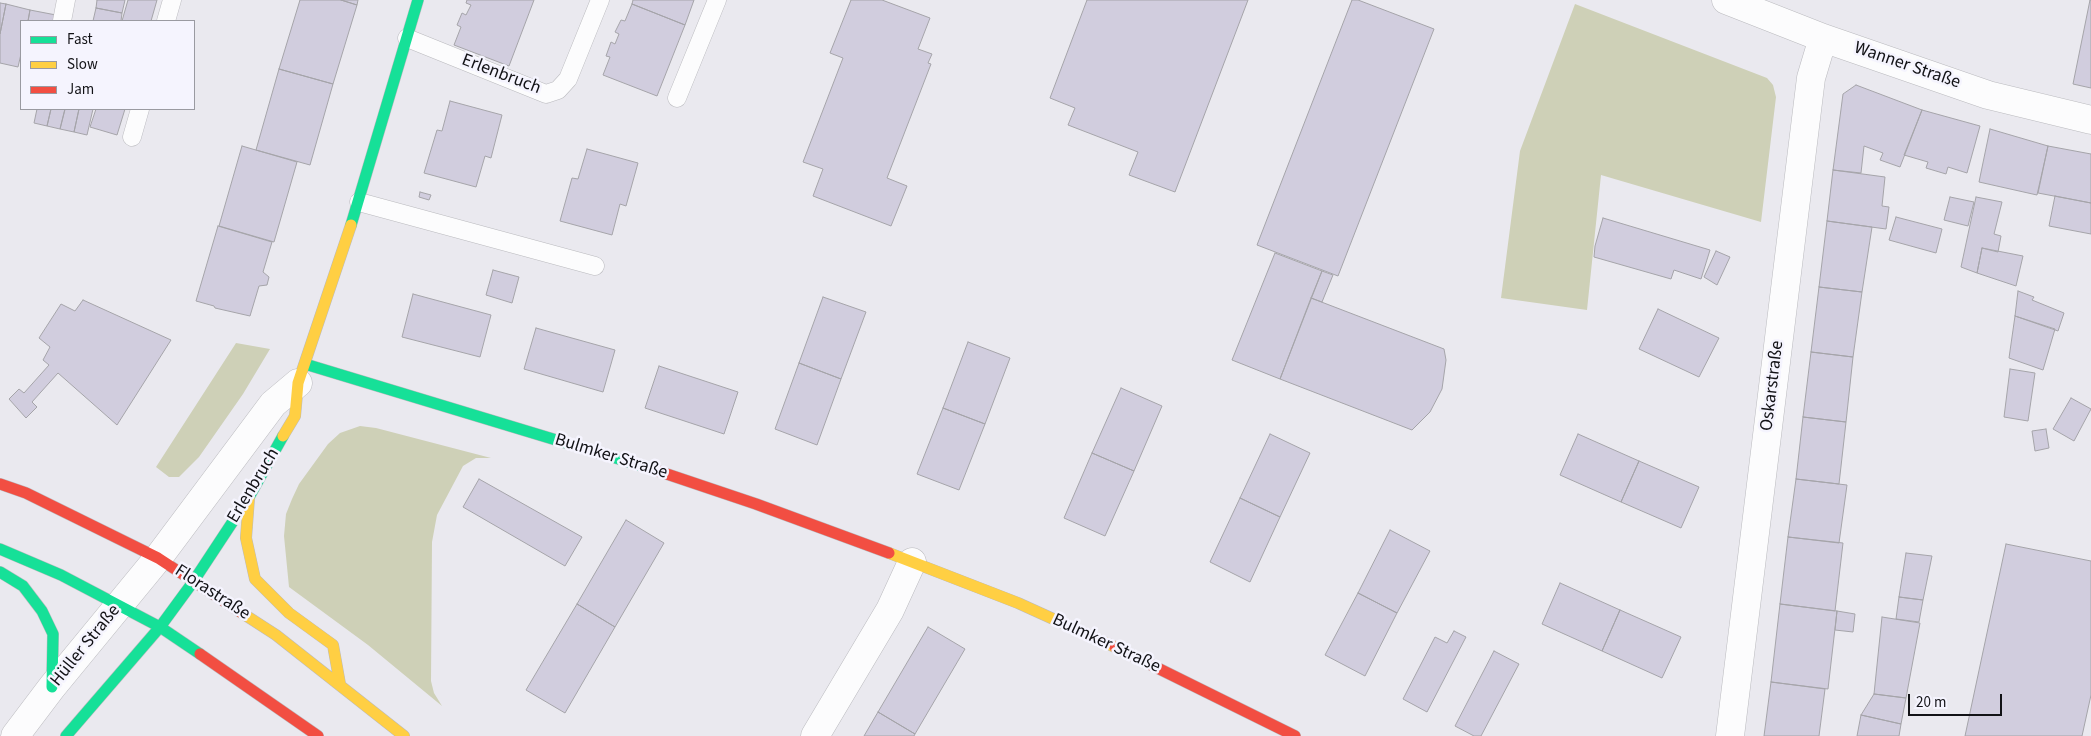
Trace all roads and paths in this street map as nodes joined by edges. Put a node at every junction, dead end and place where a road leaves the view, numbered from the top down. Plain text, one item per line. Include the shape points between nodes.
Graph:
1 (66, 0) edge
2 (172, 0) edge
3 (418, 0) edge
4 (600, 0) edge
5 (718, 0) edge
6 (1726, 0) edge
7 (62, 20) edge
8 (166, 20) edge
9 (407, 38) junction
10 (1823, 38) junction
11 (677, 98) dead end
12 (140, 110) edge
13 (2091, 120) edge
14 (132, 138) dead end
15 (359, 202) junction
16 (595, 266) dead end
17 (302, 374) junction
18 (0, 484) edge
19 (249, 497) junction
20 (0, 549) edge
21 (158, 558) junction
22 (912, 562) junction
23 (0, 572) edge
24 (193, 582) junction
25 (120, 604) junction
26 (160, 627) junction
27 (340, 684) junction
28 (52, 687) junction
29 (15, 736) edge
30 (66, 736) edge
31 (318, 736) edge
32 (404, 736) edge
33 (815, 736) edge
34 (1295, 736) edge
35 (1730, 736) edge

1 - 7 lane
2 - 8 lane
3 - 9 street, Erlenbruch
4 - 9 lane, Erlenbruch via 568,79 558,90 546,94
5 - 11 lane
6 - 10 street, Wanner Straße
9 - 15 street, Erlenbruch
10 - 13 street, Wanner Straße via 1988,95
10 - 35 street, Oskarstraße via 1811,78
12 - 14 lane
15 - 16 lane
15 - 17 street, Erlenbruch
17 - 19 street, Erlenbruch via 295,416
17 - 21 street, Erlenbruch via 273,404
17 - 22 street, Bulmker Straße via 646,467
18 - 21 street, Florastraße via 26,493
19 - 24 street, Erlenbruch
19 - 27 street via 246,538 256,579 289,613 333,645
20 - 25 street
21 - 24 street, Florastraße
21 - 25 street, Hüller Straße
22 - 33 street via 890,610
22 - 34 street, Bulmker Straße via 1018,603
23 - 28 street via 23,586 42,611 53,634
24 - 26 street
24 - 27 street, Florastraße via 276,635
25 - 26 street
25 - 28 street, Hüller Straße
26 - 30 street
26 - 31 street
27 - 32 street, Florastraße
28 - 29 street, Hüller Straße

